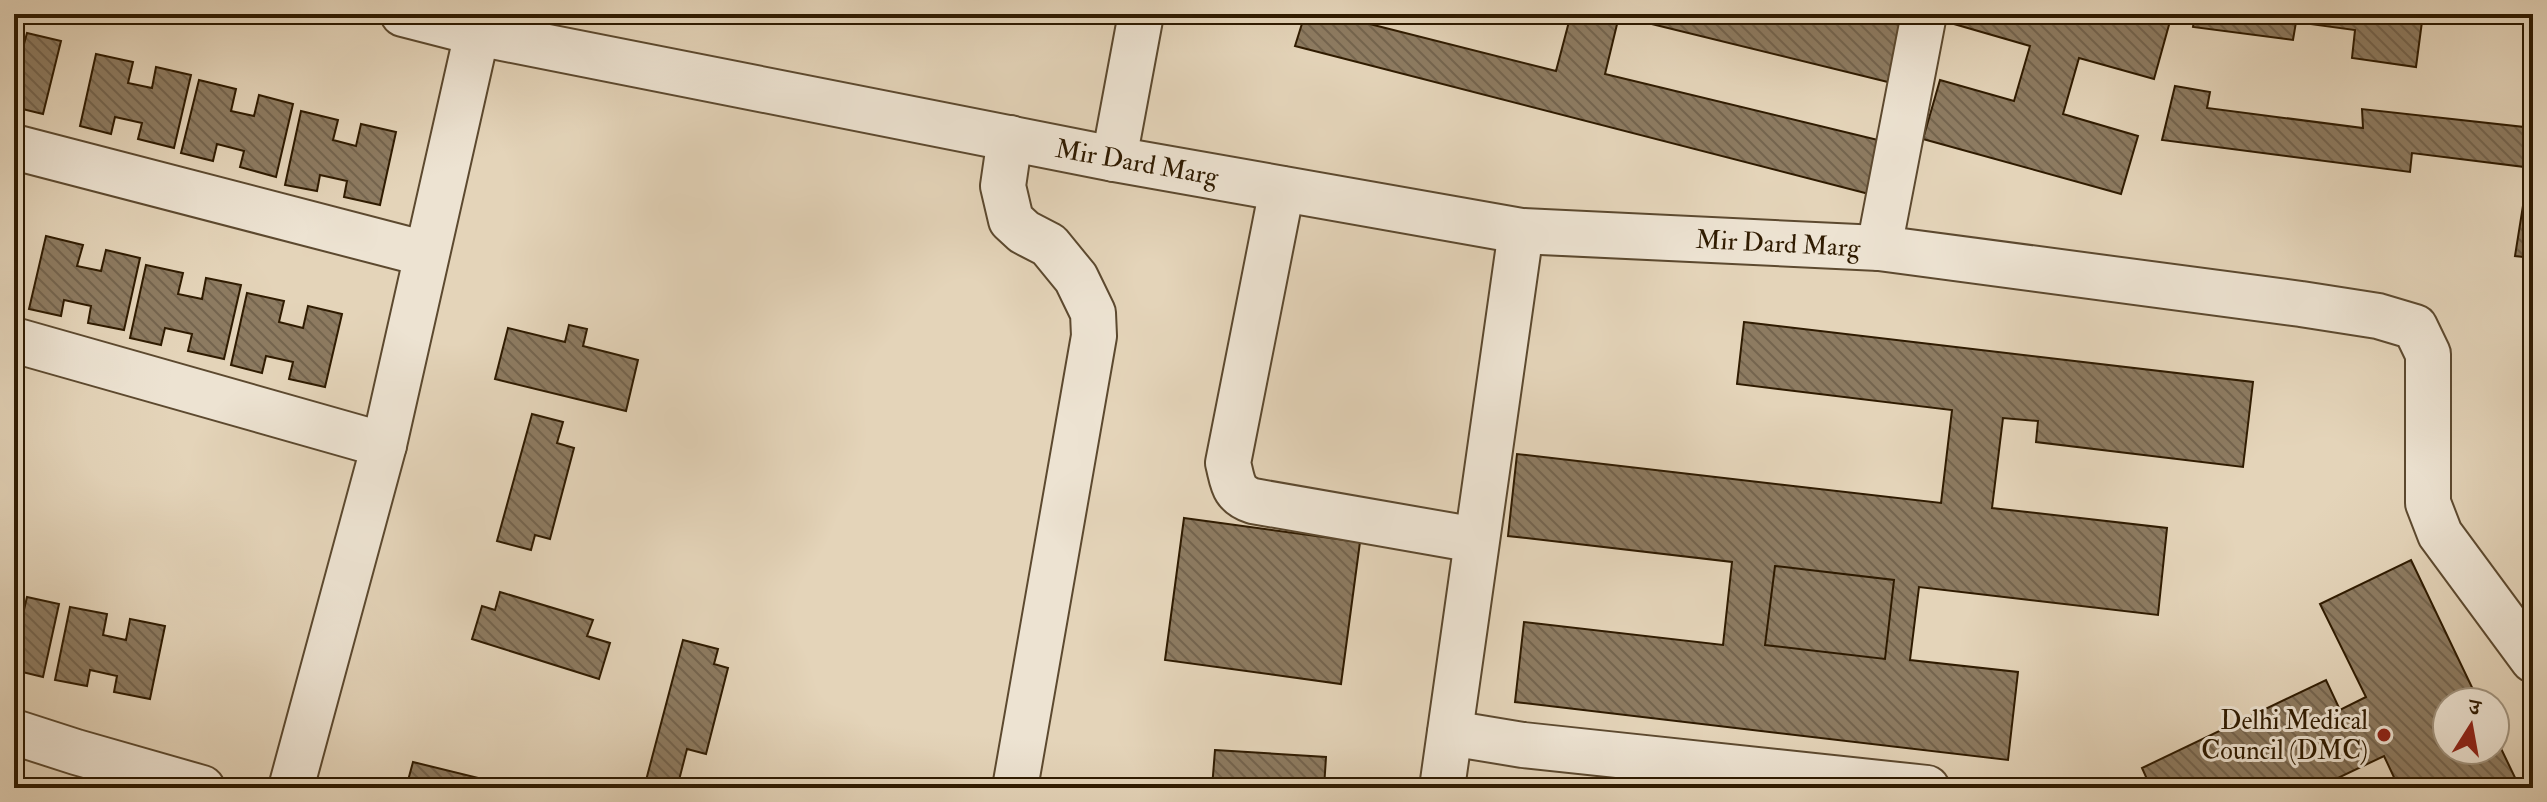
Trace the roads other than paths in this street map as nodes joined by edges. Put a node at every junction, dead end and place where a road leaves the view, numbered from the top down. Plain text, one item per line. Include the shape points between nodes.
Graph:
1 (403, 14) edge
2 (1141, 14) edge
3 (1924, 14) edge
4 (477, 33) junction
5 (1010, 138) junction
6 (14, 147) edge
7 (1114, 159) junction
8 (1282, 189) junction
9 (1521, 231) junction
10 (1879, 248) junction
11 (426, 254) junction
12 (14, 340) edge
13 (384, 445) junction
14 (1476, 540) junction
15 (2533, 660) edge
16 (14, 732) edge
17 (1450, 733) junction
18 (202, 788) edge
19 (291, 788) edge
20 (1015, 788) edge
21 (1442, 788) edge
22 (1927, 788) edge

1 - 4 street, Mir Dard Marg
2 - 7 street
3 - 10 street
4 - 5 street, Mir Dard Marg
4 - 11 street
5 - 7 street, Mir Dard Marg
5 - 20 street via 1003,186 1011,220 1049,245 1076,278 1093,313 1094,336
6 - 11 street
7 - 8 street, Mir Dard Marg
8 - 9 street, Mir Dard Marg
8 - 14 street via 1228,463 1234,488 1253,501
9 - 10 street, Mir Dard Marg
9 - 14 street
10 - 15 street, Mir Dard Marg via 2301,304 2415,327 2428,354 2428,503 2440,534
11 - 13 street
12 - 13 street
13 - 19 street
14 - 17 street
16 - 18 street
17 - 21 street
17 - 22 street

